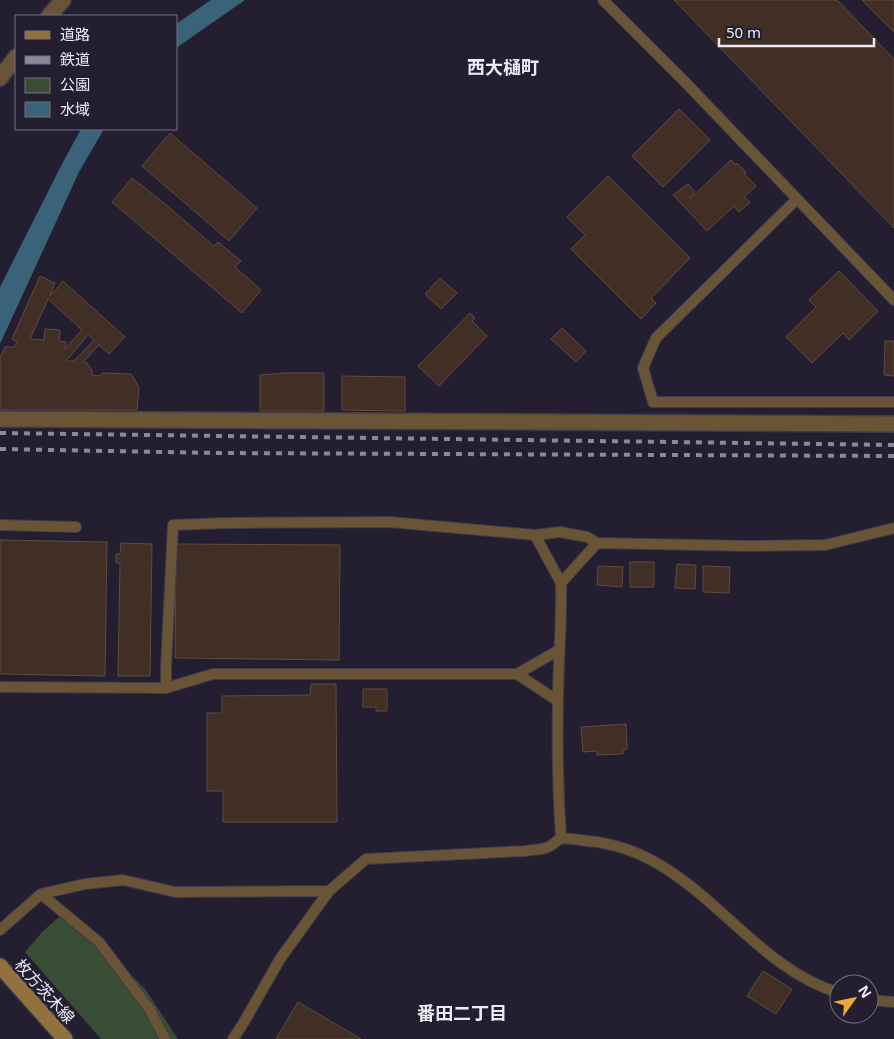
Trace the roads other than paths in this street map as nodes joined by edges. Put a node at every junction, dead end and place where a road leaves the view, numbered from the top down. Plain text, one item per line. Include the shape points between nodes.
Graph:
1 (63, 0) edge
2 (603, 0) edge
3 (50, 15) edge
4 (15, 58) edge
5 (0, 78) edge
6 (797, 199) junction
7 (894, 300) edge
8 (894, 402) edge
9 (0, 419) edge
10 (894, 424) edge
11 (0, 525) edge
12 (76, 527) dead end
13 (894, 528) edge
14 (535, 535) junction
15 (597, 543) junction
16 (561, 583) junction
17 (559, 650) junction
18 (517, 674) junction
19 (0, 687) edge
20 (166, 688) junction
21 (558, 701) junction
22 (561, 839) junction
23 (329, 891) junction
24 (41, 894) junction
25 (0, 930) edge
26 (0, 966) edge
27 (829, 990) edge
28 (879, 1001) edge
29 (894, 1002) edge
30 (65, 1039) edge
31 (165, 1039) edge
32 (233, 1039) edge

1 - 3 street
2 - 6 lane
4 - 5 street
6 - 7 lane
6 - 8 lane via 656,338 643,368 653,402
9 - 10 street
11 - 12 lane
13 - 15 lane via 825,545
14 - 15 lane via 560,532 587,537
14 - 16 lane
14 - 20 lane via 389,522 173,525
15 - 16 lane
16 - 17 lane
17 - 18 lane
17 - 21 lane
18 - 20 lane via 214,674
18 - 21 lane
19 - 20 lane
21 - 22 lane
22 - 23 lane via 549,847 525,851 366,859
22 - 27 lane via 605,842 642,855 684,880 747,936 795,972
23 - 24 lane via 174,892 123,880
23 - 32 lane via 280,959
24 - 25 lane
24 - 31 lane via 99,942 150,1010
26 - 30 main road, 枚方茨木線
28 - 29 lane

